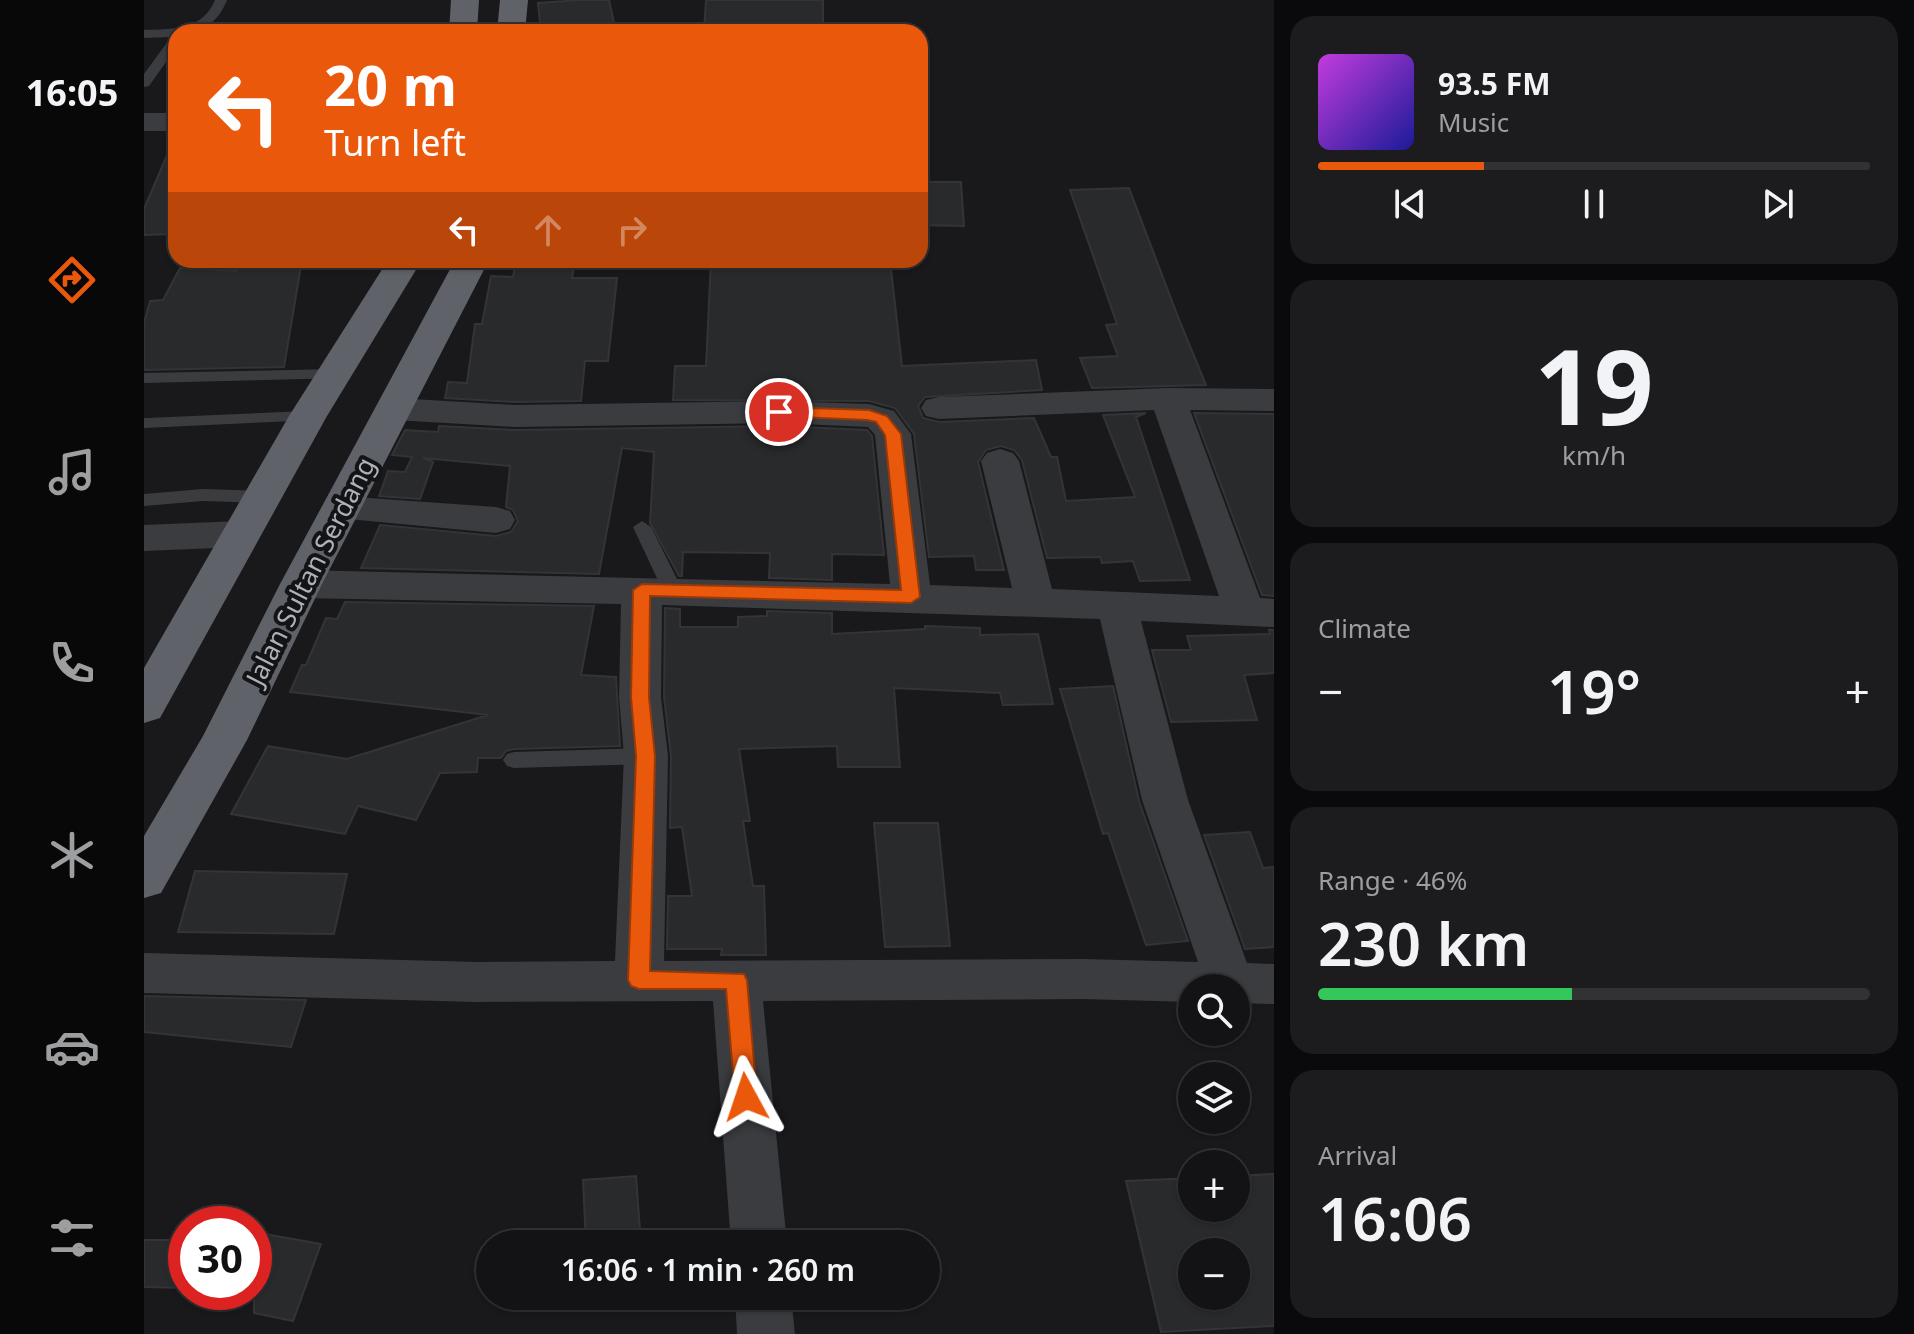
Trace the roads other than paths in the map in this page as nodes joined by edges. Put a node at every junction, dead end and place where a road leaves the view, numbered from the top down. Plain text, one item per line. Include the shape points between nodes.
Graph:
1 (221, 0) edge
2 (465, 0) edge
3 (514, 0) edge
4 (202, 24) edge
5 (464, 24) edge
6 (512, 24) edge
7 (168, 33) edge
8 (144, 34) edge
9 (168, 50) edge
10 (144, 83) edge
11 (144, 122) edge
12 (168, 122) edge
13 (400, 268) edge
14 (468, 268) edge
15 (337, 374) junction
16 (144, 378) edge
17 (1168, 399) junction
18 (1274, 400) edge
19 (939, 408) dead end
20 (395, 409) junction
21 (308, 416) junction
22 (147, 423) dead end
23 (1000, 461) dead end
24 (262, 497) junction
25 (144, 500) edge
26 (341, 508) junction
27 (496, 520) dead end
28 (642, 527) dead end
29 (240, 534) junction
30 (144, 538) edge
31 (301, 584) junction
32 (657, 590) junction
33 (911, 597) junction
34 (1036, 605) junction
35 (1117, 607) junction
36 (1259, 612) edge
37 (144, 707) edge
38 (646, 756) junction
39 (514, 760) dead end
40 (144, 879) edge
41 (144, 973) edge
42 (639, 980) junction
43 (736, 980) junction
44 (1252, 983) edge
45 (758, 1230) edge
46 (764, 1310) edge
47 (766, 1334) edge

1 - 4 lane via 210,21
2 - 5 highway
3 - 6 highway
7 - 8 lane
9 - 10 lane
11 - 12 street
13 - 15 highway
14 - 20 highway, Jalan Sultan Serdang
15 - 16 lane
15 - 21 highway
17 - 18 street
17 - 19 street
17 - 36 street
20 - 26 highway, Jalan Sultan Serdang
20 - 33 street via 515,416 779,412 881,419 893,434
21 - 22 lane
21 - 24 highway
23 - 34 street
24 - 25 lane
24 - 29 highway
26 - 27 street
26 - 31 highway, Jalan Sultan Serdang
28 - 32 lane
29 - 30 street
29 - 37 highway
31 - 32 street
31 - 40 highway, Jalan Sultan Serdang via 224,740
32 - 33 street
32 - 38 street via 640,697
33 - 34 street
34 - 35 street
35 - 36 street
35 - 44 street via 1165,800
38 - 39 lane
38 - 42 street
41 - 42 street via 477,982
42 - 43 street
43 - 44 street
43 - 45 street
46 - 47 street

